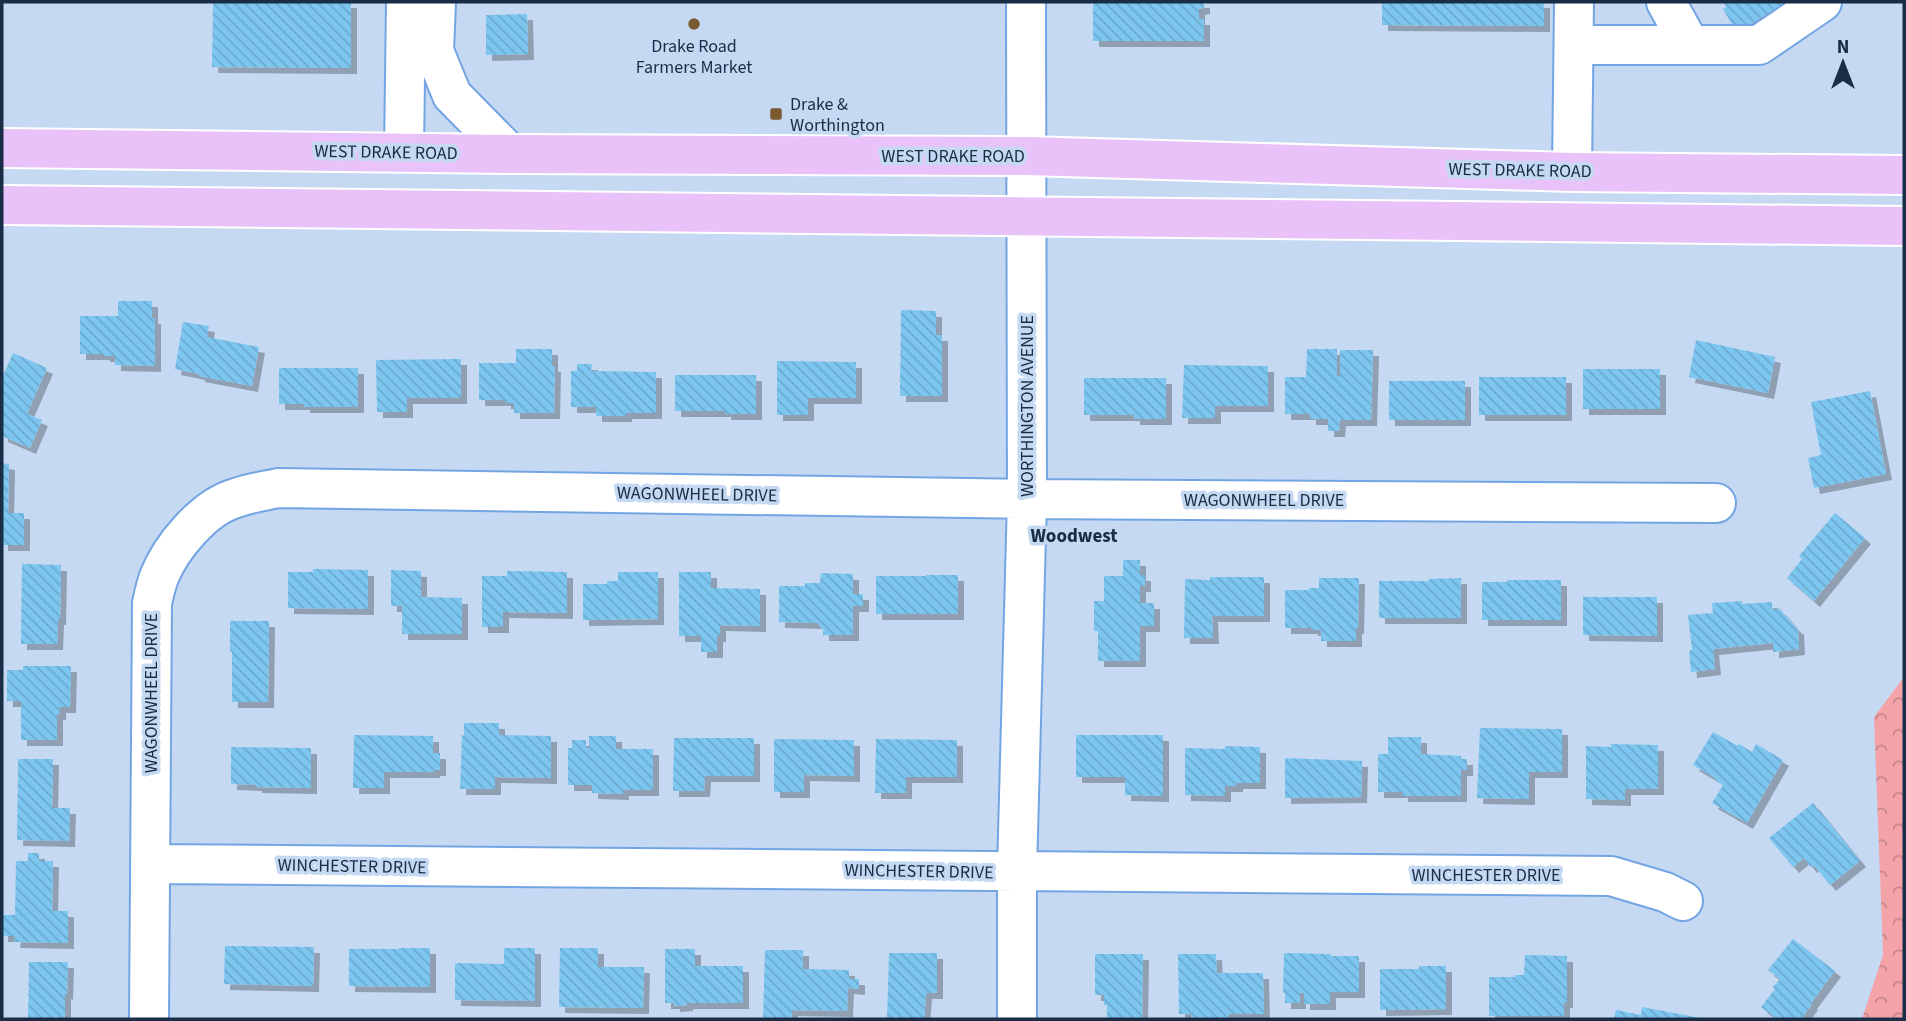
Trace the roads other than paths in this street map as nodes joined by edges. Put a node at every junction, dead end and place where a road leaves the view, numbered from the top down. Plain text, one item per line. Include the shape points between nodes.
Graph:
1 (407, 2) edge
2 (436, 2) edge
3 (1026, 2) edge
4 (1574, 2) edge
5 (1666, 2) edge
6 (1822, 2) edge
7 (1574, 45) junction
8 (1690, 45) junction
9 (2, 148) edge
10 (55, 149) junction
11 (404, 152) junction
12 (510, 154) junction
13 (1027, 156) junction
14 (2, 172) edge
15 (1572, 172) junction
16 (1904, 175) edge
17 (2, 205) edge
18 (1026, 217) junction
19 (1904, 226) edge
20 (1027, 499) junction
21 (1716, 503) dead end
22 (150, 864) junction
23 (1017, 872) junction
24 (1683, 901) dead end
25 (149, 1019) edge
26 (1017, 1019) edge

1 - 11 street
2 - 12 street via 434,51 452,95
3 - 13 street, WORTHINGTON AVENUE
4 - 7 street
5 - 8 street
6 - 8 street via 1759,45
7 - 8 street
7 - 15 street
9 - 10 main road, WEST DRAKE ROAD
10 - 11 main road, WEST DRAKE ROAD
10 - 14 main road via 32,164
11 - 12 main road, WEST DRAKE ROAD
12 - 13 main road, WEST DRAKE ROAD
13 - 15 main road, WEST DRAKE ROAD
13 - 18 street, WORTHINGTON AVENUE
15 - 16 main road, WEST DRAKE ROAD
17 - 18 main road
18 - 19 main road
18 - 20 street, WORTHINGTON AVENUE
20 - 21 street, WAGONWHEEL DRIVE
20 - 22 street, WAGONWHEEL DRIVE via 278,488 234,498 209,511 171,553 152,603
20 - 23 street, WORTHINGTON AVENUE
22 - 23 street, WINCHESTER DRIVE
22 - 25 street, WAGONWHEEL DRIVE
23 - 24 street, WINCHESTER DRIVE via 1611,876
23 - 26 street, WORTHINGTON AVENUE

